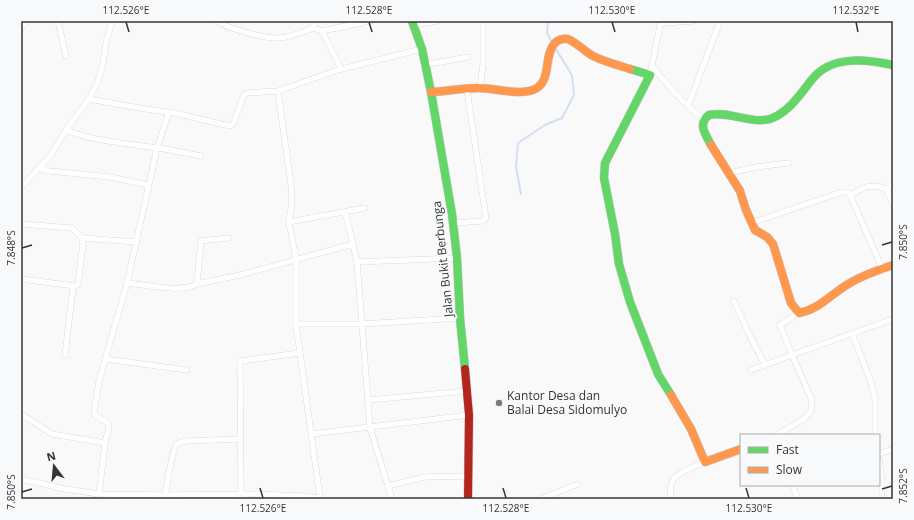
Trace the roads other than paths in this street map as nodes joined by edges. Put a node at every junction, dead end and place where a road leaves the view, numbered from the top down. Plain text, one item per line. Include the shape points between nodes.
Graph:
1 (27, 21) edge
2 (58, 21) edge
3 (112, 21) edge
4 (217, 21) edge
5 (316, 21) edge
6 (370, 21) edge
7 (438, 21) edge
8 (483, 21) edge
9 (693, 21) edge
10 (720, 21) edge
11 (662, 22) edge
12 (412, 23) edge
13 (21, 28) edge
14 (313, 28) junction
15 (322, 31) junction
16 (422, 49) junction
17 (66, 56) dead end
18 (468, 57) dead end
19 (424, 65) junction
20 (893, 66) edge
21 (341, 69) junction
22 (651, 71) junction
23 (480, 88) junction
24 (467, 90) junction
25 (278, 91) junction
26 (430, 92) junction
27 (89, 99) junction
28 (688, 106) junction
29 (169, 112) junction
30 (704, 119) junction
31 (66, 130) junction
32 (157, 148) junction
33 (201, 156) dead end
34 (788, 163) dead end
35 (39, 168) junction
36 (730, 173) junction
37 (148, 185) junction
38 (893, 185) edge
39 (21, 187) edge
40 (886, 189) junction
41 (850, 195) junction
42 (893, 204) edge
43 (365, 208) dead end
44 (345, 212) junction
45 (289, 222) junction
46 (453, 223) junction
47 (751, 223) junction
48 (21, 224) edge
49 (82, 238) junction
50 (228, 238) dead end
51 (137, 242) junction
52 (353, 244) junction
53 (457, 258) junction
54 (296, 259) junction
55 (357, 262) junction
56 (893, 266) edge
57 (882, 268) junction
58 (21, 279) edge
59 (127, 283) junction
60 (197, 284) junction
61 (73, 287) junction
62 (734, 301) dead end
63 (799, 313) junction
64 (460, 318) junction
65 (893, 319) edge
66 (296, 324) junction
67 (362, 324) junction
68 (852, 333) junction
69 (300, 352) junction
70 (66, 355) dead end
71 (792, 355) junction
72 (105, 359) junction
73 (765, 365) junction
74 (187, 370) dead end
75 (751, 370) dead end
76 (467, 391) junction
77 (368, 400) junction
78 (21, 414) edge
79 (469, 415) junction
80 (370, 428) junction
81 (312, 434) junction
82 (779, 434) edge
83 (875, 434) edge
84 (240, 439) junction
85 (105, 443) junction
86 (740, 449) edge
87 (893, 449) edge
88 (880, 454) edge
89 (705, 462) junction
90 (880, 466) edge
91 (468, 476) junction
92 (21, 479) edge
93 (578, 484) dead end
94 (388, 486) junction
95 (792, 486) edge
96 (100, 494) junction
97 (241, 494) junction
98 (165, 495) junction
99 (255, 496) edge
100 (274, 497) edge
101 (321, 499) edge
102 (392, 499) edge
103 (468, 499) edge
104 (540, 499) edge
105 (671, 499) edge
106 (798, 499) edge
107 (882, 499) edge

1 - 13 street
2 - 17 street
3 - 27 street via 98,81
4 - 14 street via 226,27 272,38
5 - 14 street
6 - 15 street
7 - 12 street
8 - 23 street
9 - 11 street
10 - 28 street
11 - 22 street
12 - 16 street, Jalan Bukit Berbunga
14 - 15 street
15 - 21 street
16 - 19 street, Jalan Bukit Berbunga
16 - 21 street
18 - 19 street
19 - 26 street, Jalan Bukit Berbunga
20 - 30 street via 884,63 856,62 832,65 818,73 786,110 770,119 758,120 712,114
21 - 25 street
22 - 23 street via 607,62 567,39 553,46 543,81 538,88 526,91
22 - 28 street
22 - 89 street via 605,163 604,178 619,264 630,302 658,374 691,429
23 - 24 street
24 - 26 street
24 - 46 street via 486,218
25 - 29 street via 245,94 230,126
25 - 45 street via 291,185
26 - 46 street, Jalan Bukit Berbunga
27 - 29 street
27 - 31 street
28 - 30 street
29 - 32 street
30 - 36 street via 703,128 716,154
31 - 32 street via 108,142
31 - 35 street via 51,155
32 - 33 street
32 - 37 street
34 - 36 street
35 - 37 street via 110,177
35 - 39 street
36 - 47 street via 740,191
37 - 51 street
38 - 40 street
40 - 41 street via 875,185 868,186
40 - 42 street
41 - 47 street via 842,192
41 - 57 street
43 - 44 street
44 - 45 street
44 - 52 street
45 - 54 street
46 - 53 street, Jalan Bukit Berbunga
47 - 63 street via 755,230 773,244 792,303
48 - 49 street via 70,228
49 - 51 street
49 - 61 street via 84,244 78,284
50 - 60 street via 201,242
51 - 59 street
52 - 54 street
52 - 55 street
53 - 55 street
53 - 64 street, Jalan Bukit Berbunga
54 - 60 street
54 - 66 street
55 - 67 street
56 - 57 street
57 - 63 street via 850,282 817,307
58 - 61 street
59 - 60 street via 178,288
59 - 72 street
61 - 70 street
62 - 73 street
63 - 71 street via 780,325
64 - 67 street
64 - 76 street, Jalan Bukit Berbunga
65 - 68 street
66 - 67 street
66 - 69 street
67 - 77 street
68 - 71 street
68 - 83 street via 875,399
69 - 81 street
69 - 84 street via 240,361
71 - 73 street
71 - 82 street via 811,398 812,407 804,419
72 - 74 street
72 - 85 street via 94,413 108,423
73 - 75 street
76 - 77 street
76 - 79 street, Jalan Bukit Berbunga
77 - 80 street
78 - 85 street via 52,434
79 - 80 street
79 - 91 street, Jalan Bukit Berbunga
80 - 81 street
80 - 94 street
81 - 101 street
84 - 97 street
84 - 98 street via 195,440 175,445
85 - 96 street
86 - 89 street
87 - 88 street
89 - 105 street via 685,470 675,478 672,482
90 - 107 street
91 - 94 street via 425,477
91 - 103 street, Jalan Bukit Berbunga
92 - 96 street
93 - 104 street
94 - 102 street
95 - 106 street
96 - 98 street
97 - 98 street
97 - 99 street
99 - 100 street
100 - 101 street via 306,496

